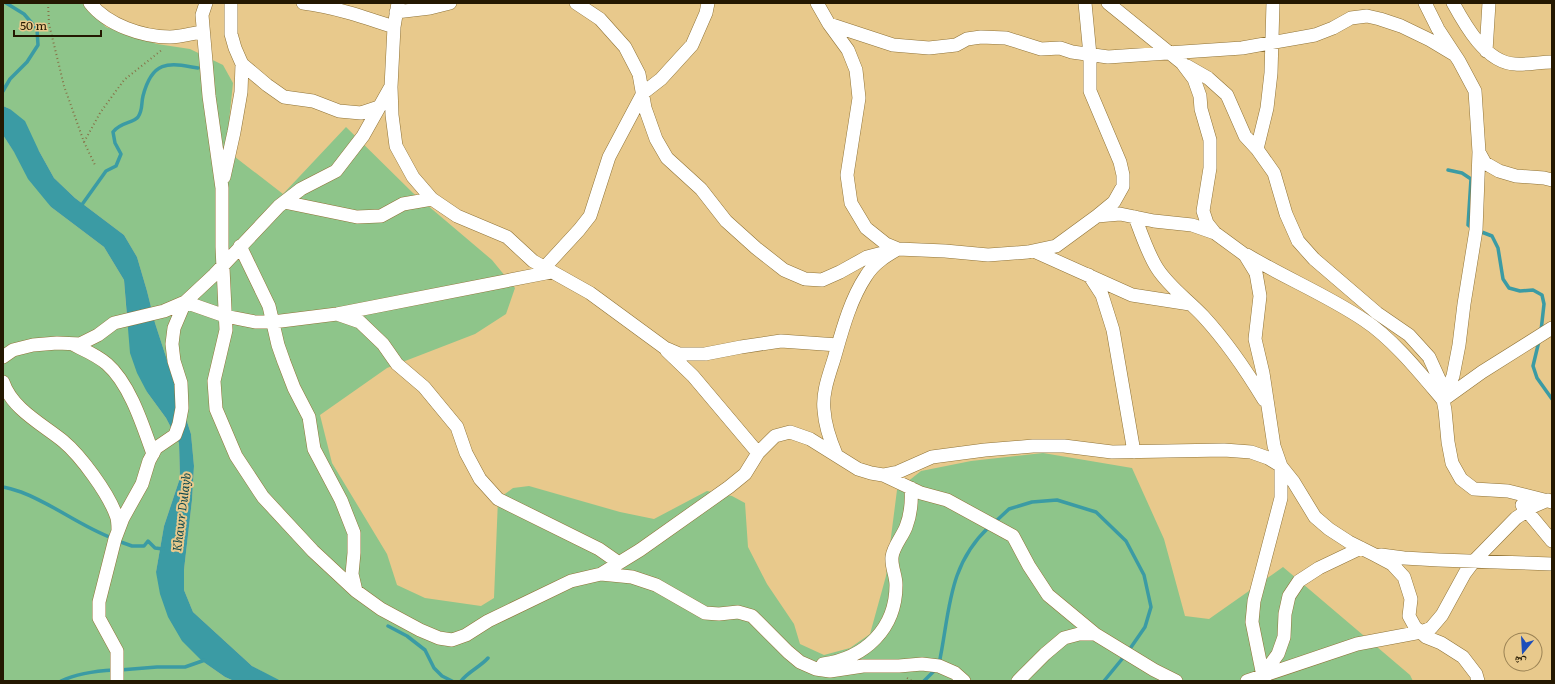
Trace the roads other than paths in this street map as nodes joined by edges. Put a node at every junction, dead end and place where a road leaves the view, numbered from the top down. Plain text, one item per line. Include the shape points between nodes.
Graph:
1 (90, 3) edge
2 (206, 3) edge
3 (231, 3) edge
4 (303, 3) edge
5 (450, 3) edge
6 (576, 3) edge
7 (708, 3) edge
8 (817, 3) edge
9 (1085, 3) edge
10 (1108, 3) edge
11 (1273, 3) edge
12 (1425, 3) edge
13 (1453, 3) edge
14 (1489, 3) edge
15 (397, 8) edge
16 (829, 24) junction
17 (394, 27) junction
18 (203, 32) junction
19 (182, 35) junction
20 (1272, 43) junction
21 (168, 46) road end
22 (1486, 51) junction
23 (1170, 54) junction
24 (1090, 55) junction
25 (1455, 55) junction
26 (1552, 62) edge
27 (1182, 63) junction
28 (242, 64) junction
29 (391, 87) junction
30 (643, 93) junction
31 (379, 107) junction
32 (1257, 149) junction
33 (1479, 152) junction
34 (1552, 180) edge
35 (222, 188) junction
36 (432, 199) junction
37 (284, 202) junction
38 (1097, 216) junction
39 (1134, 217) junction
40 (1215, 233) junction
41 (240, 246) junction
42 (898, 249) junction
43 (1034, 251) junction
44 (1245, 255) junction
45 (223, 265) junction
46 (547, 270) junction
47 (1089, 275) junction
48 (185, 302) junction
49 (1191, 304) junction
50 (337, 314) junction
51 (225, 316) junction
52 (273, 322) junction
53 (1552, 328) edge
54 (70, 344) junction
55 (838, 345) junction
56 (665, 348) junction
57 (3, 358) edge
58 (3, 382) edge
59 (1443, 400) junction
60 (1268, 407) junction
61 (1134, 452) junction
62 (758, 453) junction
63 (153, 454) junction
64 (836, 454) junction
65 (1281, 466) junction
66 (883, 475) junction
67 (911, 488) junction
68 (1508, 491) junction
69 (1550, 500) edge
70 (1526, 512) junction
71 (118, 530) junction
72 (1552, 541) edge
73 (1361, 548) junction
74 (1374, 554) junction
75 (1474, 561) junction
76 (619, 563) junction
77 (1552, 564) edge
78 (601, 574) junction
79 (356, 591) junction
80 (1421, 632) junction
81 (1095, 634) junction
82 (810, 666) junction
83 (1263, 678) edge
84 (117, 681) edge
85 (964, 681) edge
86 (1018, 681) edge
87 (1176, 681) edge
88 (1247, 681) edge
89 (1478, 681) edge

1 - 19 street via 111,22 137,32 170,37
2 - 18 street via 202,15
3 - 28 street via 231,34
4 - 17 street via 356,14
5 - 15 street via 430,8
6 - 30 street via 600,19 625,47 639,74
7 - 30 street via 692,45 661,79
8 - 16 street
9 - 24 street
10 - 23 street
11 - 20 street
12 - 25 street
13 - 22 street
14 - 22 street
15 - 17 street
16 - 24 street via 892,45 929,48 956,45 981,36 1006,38 1041,49 1060,48
16 - 42 street via 848,50 856,70 859,98 847,175 851,203 866,228 886,244
17 - 29 street
18 - 19 street
18 - 35 street
19 - 21 street
20 - 23 street
20 - 25 street via 1315,35 1351,18 1367,16 1401,26
20 - 32 street via 1267,108
22 - 26 street via 1499,61 1514,64
23 - 24 street via 1108,57
23 - 27 street
24 - 38 street via 1090,91 1123,175 1123,186 1114,202
25 - 33 street via 1475,91
27 - 32 street via 1208,78 1227,95 1245,136
27 - 40 street via 1194,79 1210,140 1210,168 1203,211 1207,223
28 - 31 street via 284,97 314,101 339,111 361,113
28 - 35 street via 241,92
29 - 31 street
29 - 36 street via 396,146 413,177
30 - 42 street via 645,108 656,139 667,158 701,189 726,221 784,270 805,279 822,280 867,257
30 - 46 street via 609,157 590,216
31 - 37 street via 363,136 336,171 301,189
32 - 59 street via 1274,173 1286,214 1298,241 1314,259 1377,313 1409,335 1429,357 1439,379
33 - 34 street via 1485,163 1498,171
33 - 59 street via 1476,230 1454,376
35 - 45 street
36 - 37 street via 403,204 381,216 357,217
36 - 46 street via 457,216 507,237
37 - 41 street
38 - 39 street via 1120,214
38 - 43 street via 1056,246
39 - 40 street via 1192,225
39 - 49 street via 1156,267 1174,289
40 - 44 street
41 - 45 street
41 - 52 street via 269,306
42 - 43 street via 988,255
42 - 55 street via 879,260 866,275 854,296
43 - 47 street
44 - 59 street via 1365,320 1388,340
44 - 60 street via 1256,273 1260,296 1255,339
45 - 48 street
45 - 51 street
46 - 50 street
46 - 56 street via 590,293
47 - 49 street via 1132,295
47 - 61 street via 1102,295 1113,330
48 - 51 street
48 - 54 street via 164,311 114,323 90,341
48 - 63 street via 174,328 172,344 181,383 182,408 179,424 175,435 156,448
49 - 60 street via 1224,341
50 - 52 street
50 - 76 street via 360,322 383,344 396,364 424,387 457,427 466,453 480,479 498,499 599,549
51 - 52 street via 255,322
51 - 79 street via 226,330 214,381 216,409 236,456 263,497 313,551
52 - 79 street via 284,362 309,417 314,449 341,500 354,533 352,574
53 - 59 street
54 - 57 street via 33,345 14,350
54 - 63 street via 107,364 123,382
55 - 56 street via 781,342 705,354 679,354
55 - 64 street via 826,390 824,409 828,434
56 - 62 street via 693,376
58 - 71 street via 16,402 81,458 110,502
59 - 68 street via 1452,463 1461,479 1474,489
60 - 65 street via 1274,446
61 - 65 street via 1251,452
61 - 66 street via 1064,446 984,450 932,457 898,472
62 - 64 street via 775,436 790,432 810,439
62 - 76 street via 745,474 729,487
63 - 71 street via 142,484
64 - 66 street via 858,469
65 - 73 street via 1315,517 1336,534
65 - 83 street via 1281,498 1254,601 1252,622
66 - 67 street
67 - 81 street via 947,500 1012,536 1048,595
67 - 82 street via 912,504 906,526 892,556 896,583 895,600 889,620 876,638 860,651 834,663
68 - 69 street
68 - 70 street
69 - 70 street
70 - 72 street
70 - 75 street via 1516,518
71 - 84 street via 99,602 99,618 117,651
73 - 74 street
73 - 83 street via 1319,568 1299,581 1289,596 1284,637 1278,654
74 - 75 street
74 - 80 street via 1392,564 1404,576 1411,599 1409,616
75 - 77 street
75 - 80 street via 1442,616 1431,628
76 - 78 street
78 - 79 street via 571,581 452,640 420,630 381,609
78 - 82 street via 632,577 656,585 705,613 738,612 752,616 788,652
80 - 83 street via 1358,644
80 - 89 street via 1463,657 1476,674
81 - 86 street via 1079,634 1064,638
81 - 87 street
82 - 85 street via 830,671 863,666 922,664 939,666 955,673
83 - 88 street

